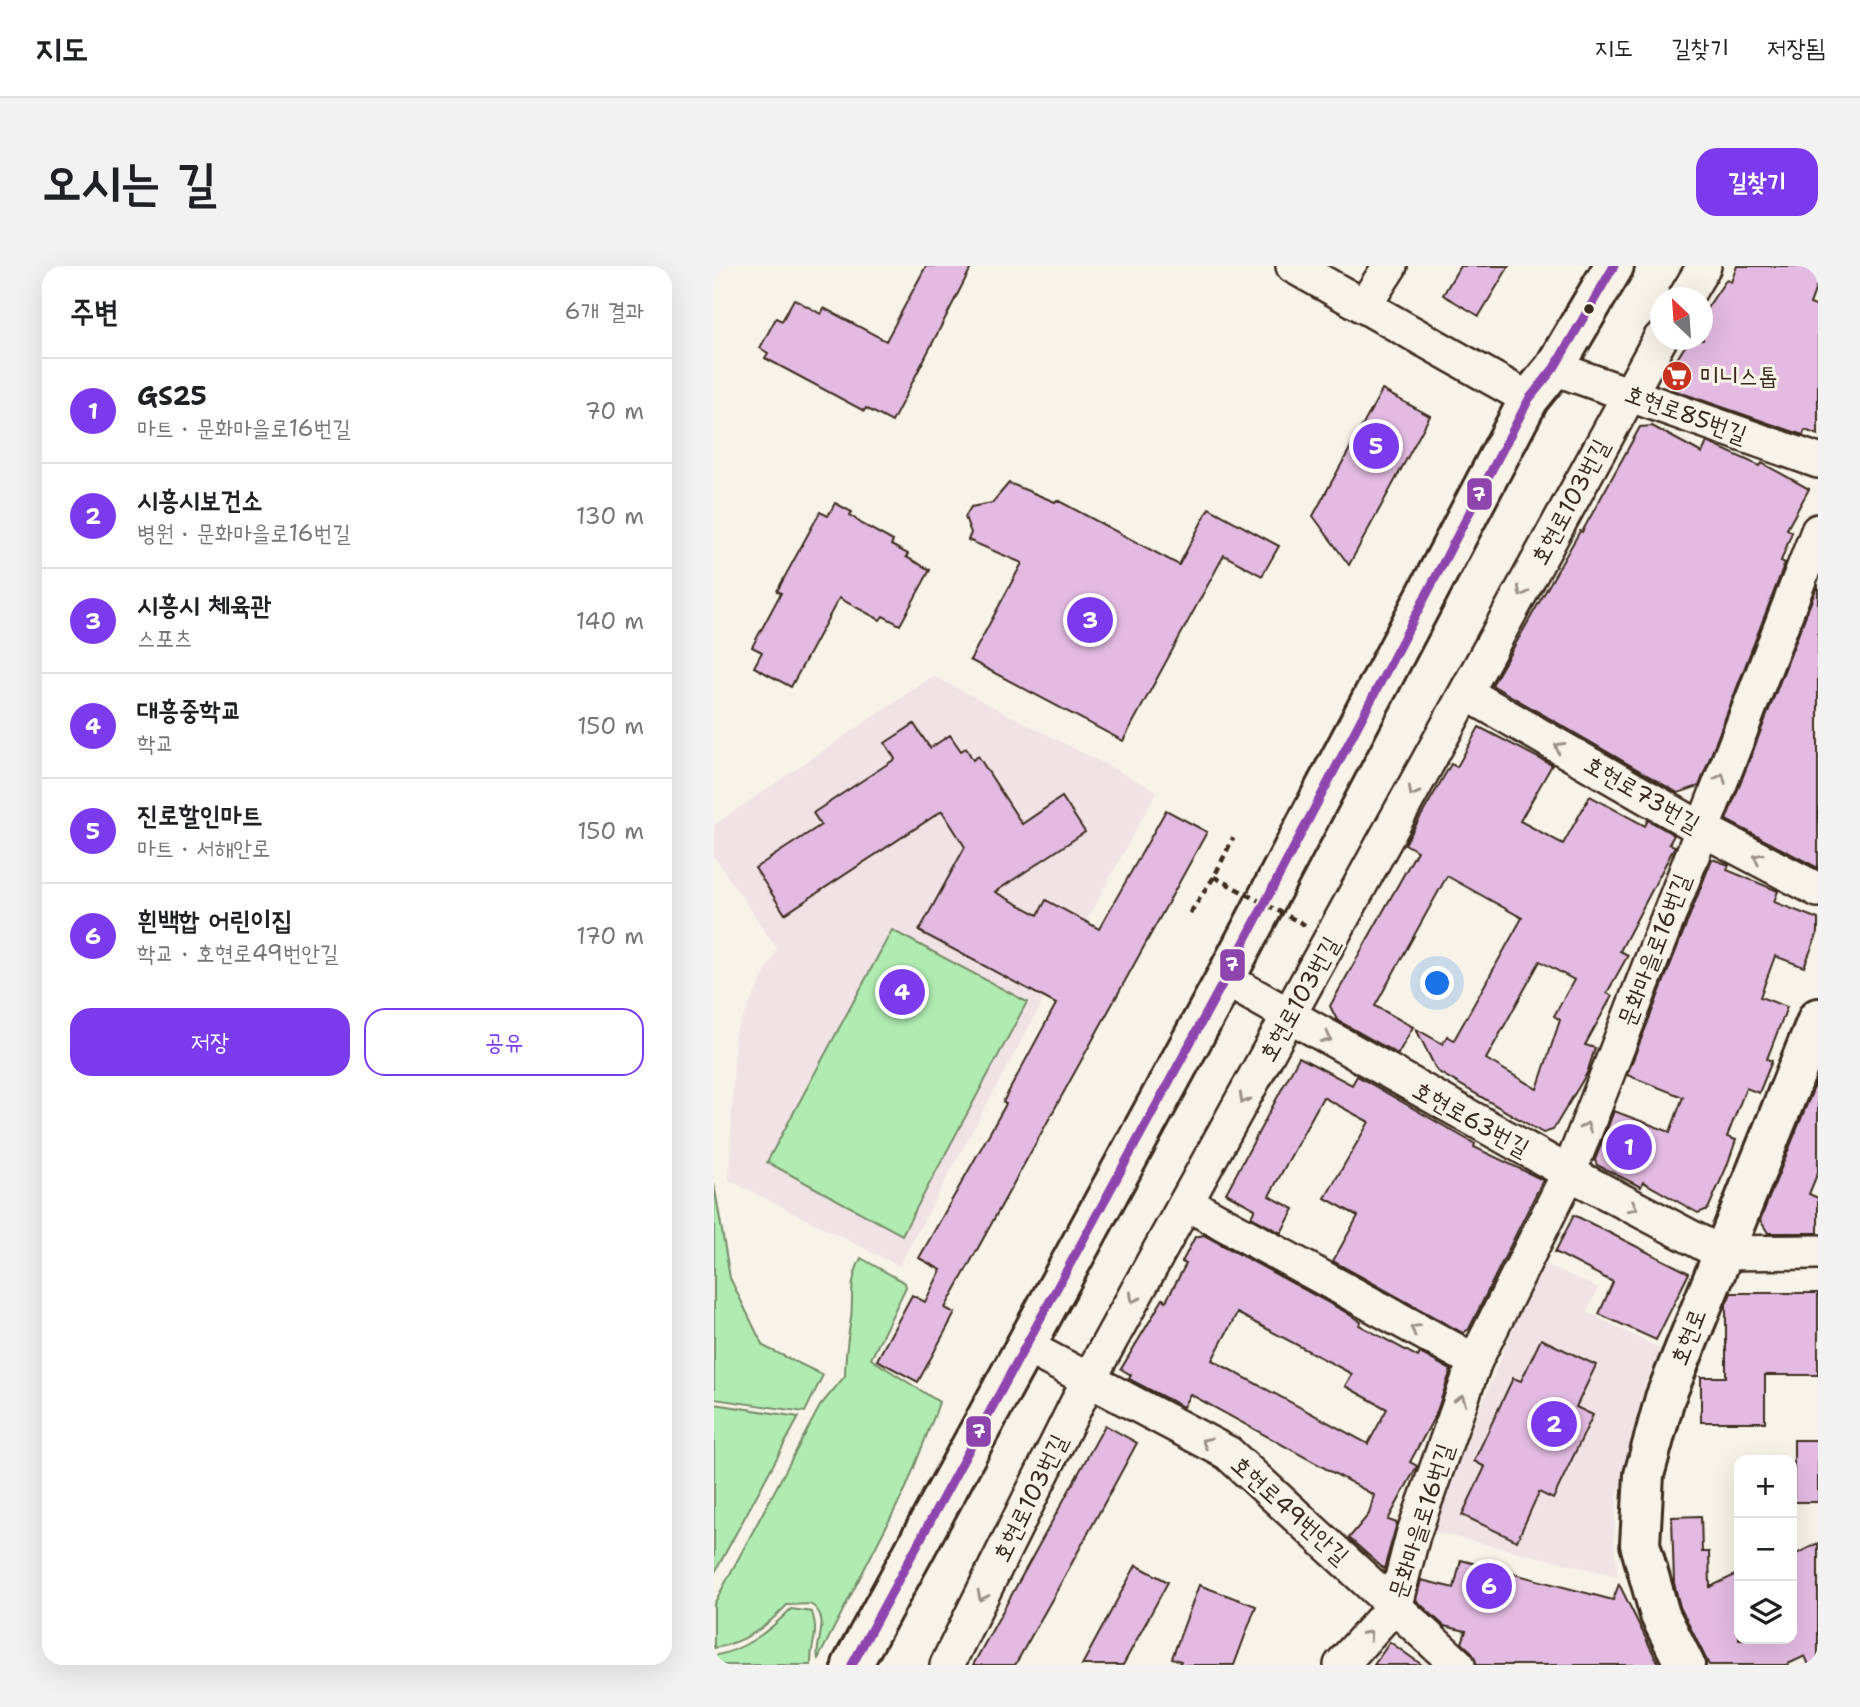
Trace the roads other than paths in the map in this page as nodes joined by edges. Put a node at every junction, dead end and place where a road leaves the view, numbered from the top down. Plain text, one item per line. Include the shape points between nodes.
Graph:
1 (1293, 266) edge
2 (1390, 266) edge
3 (1614, 266) edge
4 (1704, 266) edge
5 (1692, 287) edge
6 (1364, 306) junction
7 (1654, 350) edge
8 (1554, 368) junction
9 (1628, 394) junction
10 (1529, 399) junction
11 (1818, 461) edge
12 (1818, 531) edge
13 (1468, 694) junction
14 (1700, 828) junction
15 (1818, 890) edge
16 (1225, 979) junction
17 (1290, 1017) junction
18 (1818, 1018) edge
19 (1569, 1173) junction
20 (1186, 1203) junction
21 (1818, 1252) edge
22 (1721, 1253) junction
23 (1025, 1346) junction
24 (1475, 1361) junction
25 (1088, 1381) junction
26 (1395, 1605) junction
27 (852, 1665) edge
28 (947, 1665) edge
29 (1341, 1665) edge
30 (1458, 1665) edge
31 (1685, 1665) edge

1 - 6 street
2 - 6 street
3 - 8 main road
4 - 5 street
6 - 10 street
7 - 9 street, 호현로103번길
8 - 9 street, 호현로85번길
8 - 10 main road
9 - 11 street, 호현로85번길
9 -> 13 street, 호현로103번길
10 - 16 main road
14 -> 12 street, 문화마을로16번길
14 -> 13 street, 호현로73번길
13 -> 17 street, 호현로103번길
15 -> 14 street, 호현로73번길
19 -> 14 street, 문화마을로16번길
16 - 17 street, 호현로63번길
16 - 23 main road
17 -> 19 street, 호현로63번길
17 -> 20 street, 호현로103번길
18 - 22 main road, 호현로
19 -> 22 street, 호현로63번길
19 - 24 street, 문화마을로16번길
24 -> 20 street
20 -> 25 street, 호현로103번길
21 - 22 street
22 - 31 main road, 호현로 via 1665,1398 1644,1475 1640,1544 1660,1615
23 - 25 street, 호현로49번안길
23 - 27 main road
26 -> 24 street, 문화마을로16번길 via 1412,1535
26 -> 25 street, 호현로49번안길 via 1228,1453
25 -> 28 street, 호현로103번길
29 -> 26 street, 문화마을로16번길
26 - 30 street, 호현로49번안길

